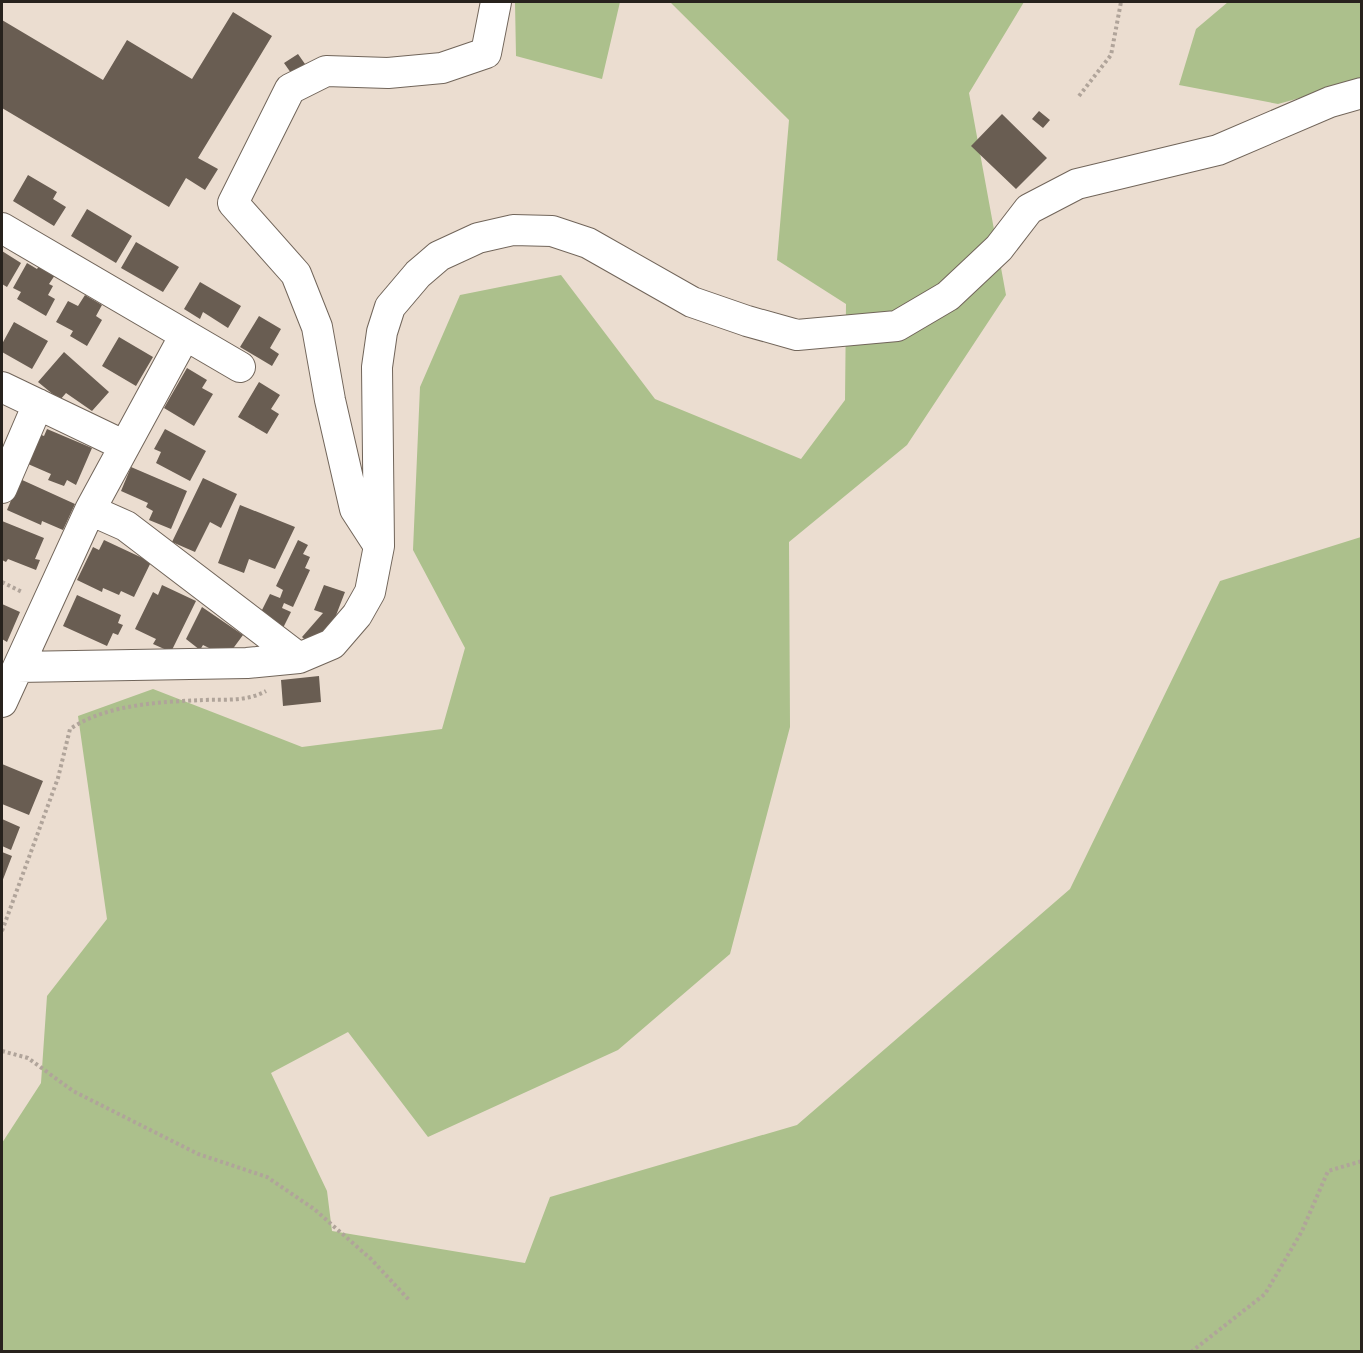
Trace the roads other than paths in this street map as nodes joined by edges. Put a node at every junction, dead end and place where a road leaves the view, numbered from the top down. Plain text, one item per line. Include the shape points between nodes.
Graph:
1 (496, 2) edge
2 (1362, 93) edge
3 (2, 228) edge
4 (185, 335) junction
5 (240, 367) dead end
6 (2, 387) edge
7 (38, 404) junction
8 (123, 446) junction
9 (2, 488) edge
10 (90, 510) junction
11 (380, 546) junction
12 (287, 660) junction
13 (18, 667) junction
14 (2, 702) edge

1 - 11 street via 486,53 442,68 388,73 326,71 290,89 233,203 296,274 317,327 354,508
2 - 11 street via 1330,102 1218,150 1077,184 1029,209 999,248 948,296 897,326 797,335 692,302 588,243 552,231 513,230 489,235 439,256 390,307 382,332 377,367
3 - 4 street
4 - 5 street
4 - 8 street
6 - 7 street
7 - 8 street
7 - 9 street
8 - 10 street
10 - 12 street via 126,526
10 - 13 street
11 - 12 street via 370,592 357,615 332,644
12 - 13 street
13 - 14 street

